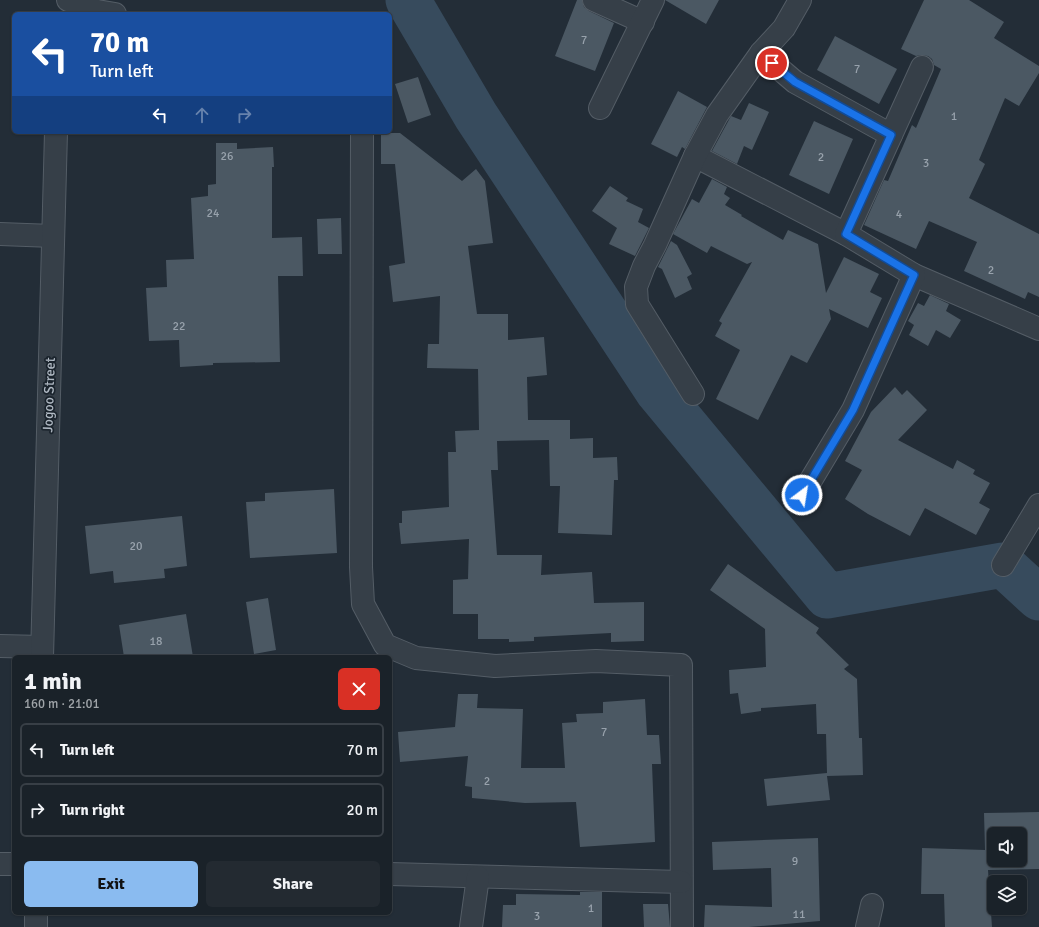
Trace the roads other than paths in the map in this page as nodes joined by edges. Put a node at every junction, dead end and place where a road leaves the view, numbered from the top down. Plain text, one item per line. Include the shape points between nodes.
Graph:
1 (58, 0) edge
2 (68, 0) edge
3 (594, 0) edge
4 (653, 0) edge
5 (800, 0) edge
6 (59, 12) edge
7 (103, 12) edge
8 (643, 22) junction
9 (761, 53) junction
10 (922, 67) dead end
11 (600, 108) dead end
12 (56, 134) edge
13 (362, 134) edge
14 (891, 135) junction
15 (695, 156) junction
16 (0, 234) edge
17 (846, 234) junction
18 (53, 236) junction
19 (914, 275) junction
20 (1039, 329) edge
21 (694, 394) dead end
22 (802, 495) dead end
23 (1039, 505) edge
24 (1004, 565) dead end
25 (0, 646) edge
26 (42, 652) edge
27 (0, 864) edge
28 (12, 864) edge
29 (392, 874) edge
30 (478, 877) junction
31 (681, 882) junction
32 (872, 905) dead end
33 (36, 915) edge
34 (36, 927) edge
35 (470, 927) edge
36 (682, 927) edge
37 (867, 927) edge

1 - 6 street
2 - 7 street
3 - 8 street
4 - 8 street
5 - 9 street via 784,28
8 - 11 street
9 - 14 street via 795,82
9 - 15 street via 717,115
10 - 14 street
12 - 18 street, Jogoo Street
13 - 31 street via 362,604 385,645 416,658 496,666 596,661 681,665
14 - 17 street
15 - 17 street
15 - 21 street via 636,287 637,304
16 - 18 street
17 - 19 street
18 - 26 street, Jogoo Street
19 - 20 street
19 - 22 street via 853,410
23 - 24 street
25 - 26 street
27 - 28 street
29 - 30 street
30 - 31 street
30 - 35 street
31 - 36 street
32 - 37 street
33 - 34 street

